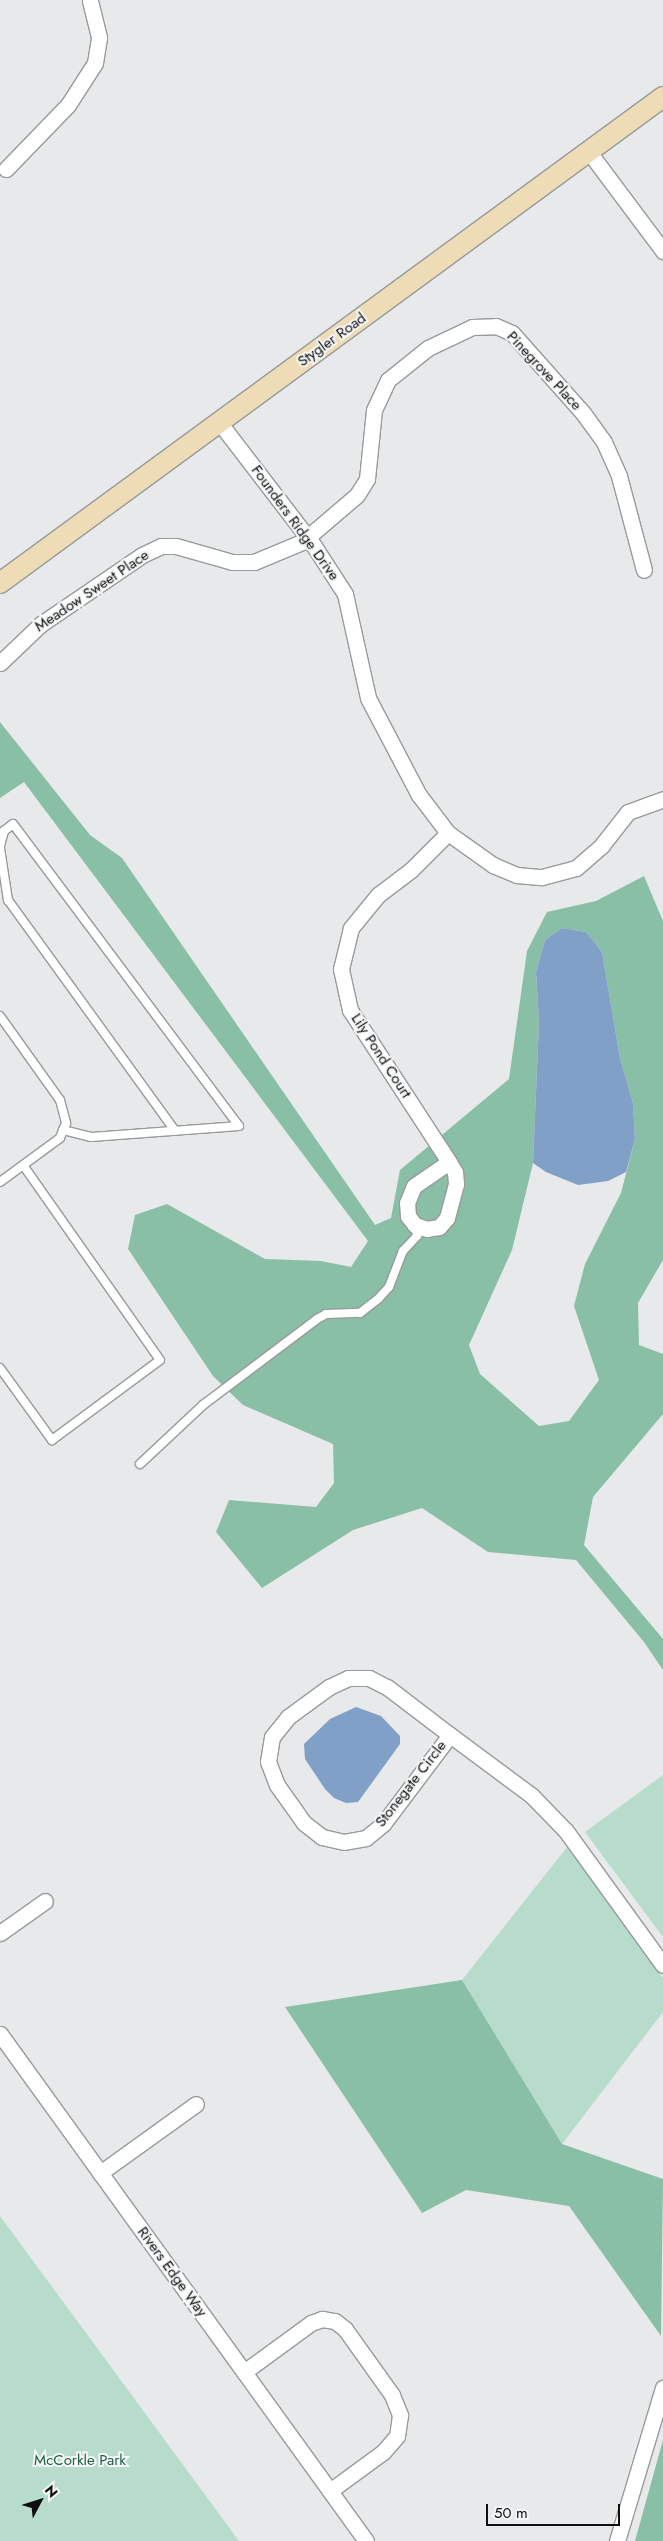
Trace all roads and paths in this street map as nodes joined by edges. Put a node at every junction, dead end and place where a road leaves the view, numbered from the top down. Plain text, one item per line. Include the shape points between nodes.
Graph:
1 (90, 0) edge
2 (663, 97) edge
3 (589, 152) junction
4 (6, 168) dead end
5 (663, 251) edge
6 (219, 422) junction
7 (308, 537) junction
8 (644, 570) dead end
9 (0, 582) edge
10 (0, 663) edge
11 (663, 799) edge
12 (448, 833) junction
13 (0, 847) edge
14 (0, 1016) edge
15 (63, 1130) junction
16 (175, 1131) junction
17 (449, 1162) junction
18 (23, 1165) junction
19 (0, 1182) edge
20 (416, 1226) junction
21 (0, 1368) edge
22 (140, 1464) dead end
23 (450, 1734) junction
24 (45, 1900) dead end
25 (0, 1933) edge
26 (663, 1965) edge
27 (0, 2034) edge
28 (196, 2104) dead end
29 (100, 2173) junction
30 (244, 2372) junction
31 (663, 2388) edge
32 (330, 2491) junction
33 (366, 2541) edge
34 (617, 2541) edge

1 - 4 street via 99,37 95,63 68,105
2 - 3 main road, Stygler Road
3 - 5 street
3 - 6 main road, Stygler Road
6 - 7 street, Founders Ridge Drive
6 - 9 main road, Stygler Road
7 - 8 street, Pinegrove Place via 357,495 366,479 374,410 388,380 428,348 472,327 496,326 512,333 583,413 604,442 618,476
7 - 10 street, Meadow Sweet Place via 254,562 232,562 176,546 161,546 142,555 41,624
7 - 12 street, Founders Ridge Drive via 345,594 368,698 419,796
11 - 12 street, Founders Ridge Drive via 628,812 602,845 576,868 542,877 516,875 494,865
12 - 17 street, Lily Pond Court via 411,870 378,895 351,928 342,969 350,1010
13 - 16 lane via 8,900
13 - 16 lane via 4,831 13,824 239,1126
14 - 15 lane via 60,1100 66,1123
15 - 16 lane via 91,1137
15 - 18 lane via 60,1138
17 - 20 street via 414,1186 407,1203 408,1216
17 - 20 street, Lily Pond Court via 455,1172 456,1184 447,1218 439,1227 427,1230
18 - 19 lane
18 - 21 lane via 160,1360 52,1440
20 - 22 lane via 416,1236 403,1251 380,1298 360,1313 326,1314 317,1319 203,1405
23 - 23 street, Stonegate Circle via 383,1824 366,1838 344,1842 322,1837 304,1823 277,1785 268,1762 272,1737 288,1717 348,1678 369,1678
23 - 26 street, Stonegate Circle via 532,1796 566,1831
24 - 25 street
27 - 29 street, Rivers Edge Way
28 - 29 street
29 - 30 street, Rivers Edge Way
30 - 32 street, Rivers Edge Way
30 - 32 street via 311,2323 322,2319 335,2321 345,2329 392,2395 400,2415 396,2436 383,2452
31 - 34 street
32 - 33 street, Rivers Edge Way

